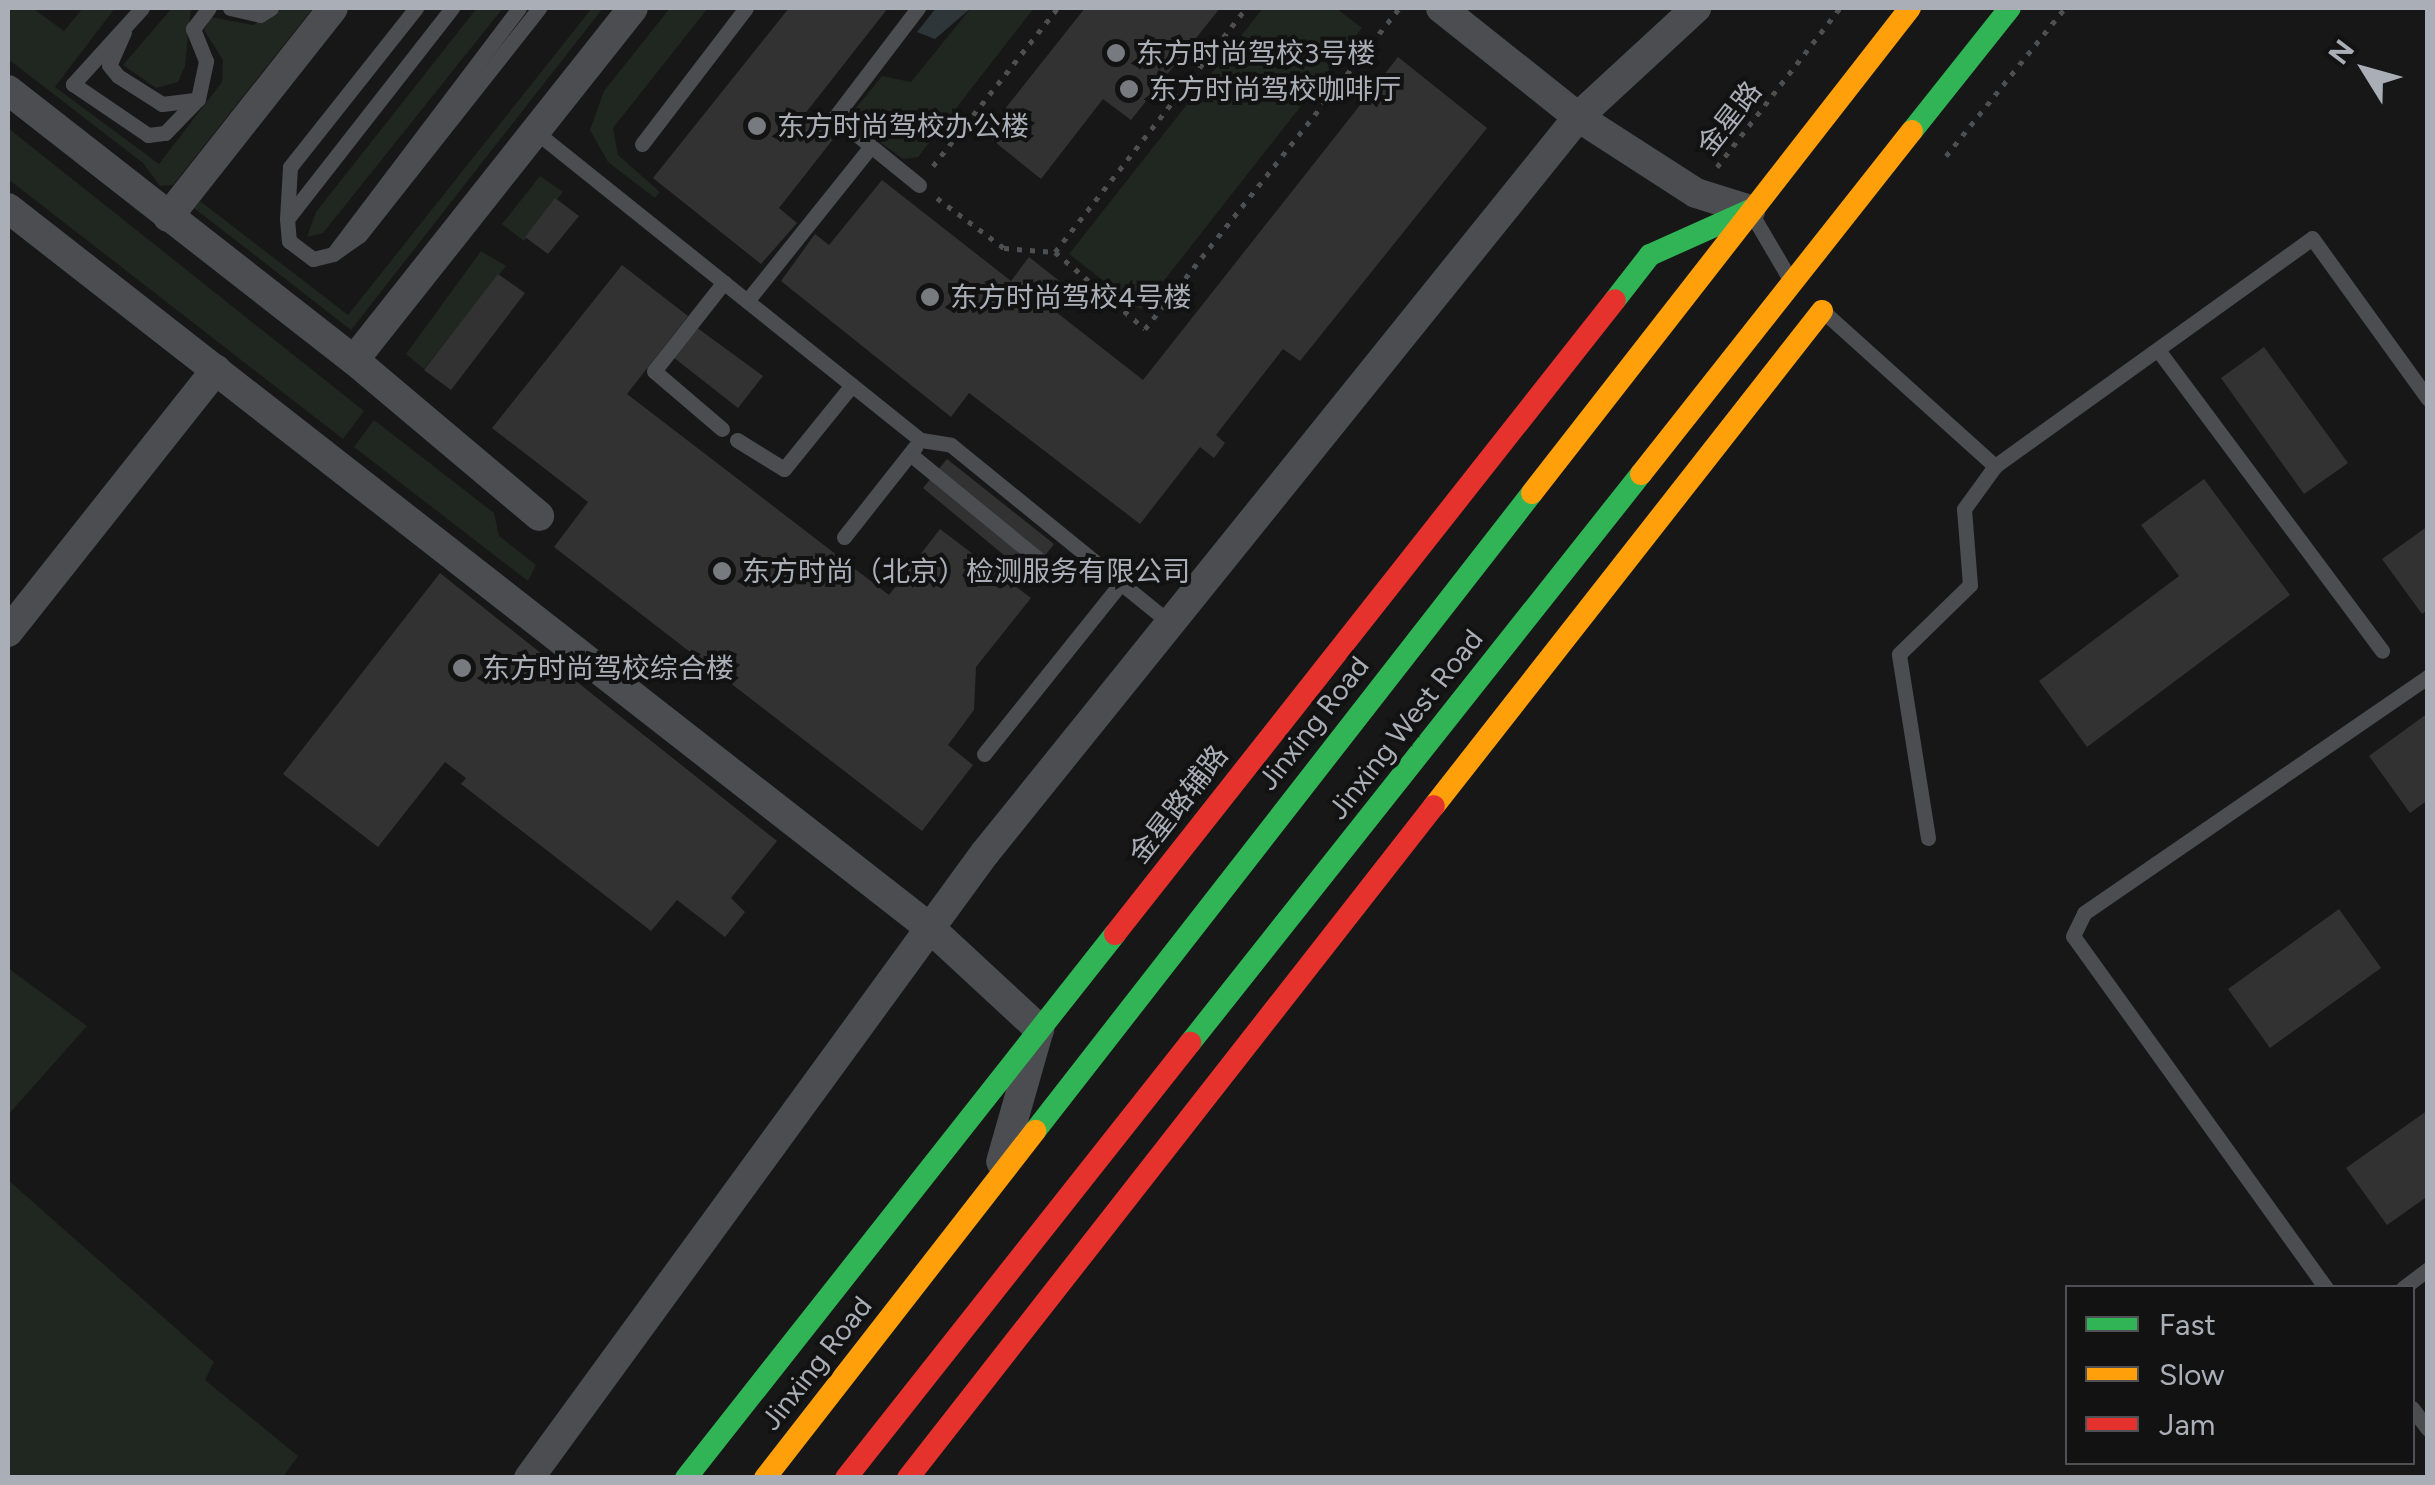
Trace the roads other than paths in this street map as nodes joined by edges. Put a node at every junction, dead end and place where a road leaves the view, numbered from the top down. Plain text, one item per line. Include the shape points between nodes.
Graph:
1 (142, 8) edge
2 (209, 8) edge
3 (230, 8) edge
4 (272, 8) edge
5 (333, 8) edge
6 (416, 8) edge
7 (452, 8) edge
8 (519, 8) edge
9 (539, 8) edge
10 (633, 8) edge
11 (746, 8) edge
12 (918, 8) edge
13 (1441, 8) edge
14 (1696, 8) edge
15 (1910, 8) edge
16 (2010, 8) edge
17 (126, 28) junction
18 (8, 90) edge
19 (198, 99) junction
20 (1578, 117) junction
21 (536, 132) junction
22 (642, 144) dead end
23 (868, 150) junction
24 (919, 185) road end
25 (8, 208) edge
26 (1750, 210) junction
27 (168, 217) junction
28 (287, 219) junction
29 (333, 254) junction
30 (724, 282) junction
31 (1793, 284) junction
32 (748, 301) junction
33 (1822, 311) junction
34 (2158, 350) junction
35 (354, 360) junction
36 (216, 370) junction
37 (852, 385) junction
38 (2428, 400) edge
39 (722, 429) dead end
40 (738, 440) dead end
41 (921, 440) junction
42 (910, 454) junction
43 (1995, 466) junction
44 (784, 470) junction
45 (772, 486) dead end
46 (539, 516) dead end
47 (844, 538) dead end
48 (1054, 572) dead end
49 (1121, 582) junction
50 (1170, 623) junction
51 (8, 632) edge
52 (2382, 651) dead end
53 (2428, 677) edge
54 (984, 754) dead end
55 (1928, 838) dead end
56 (930, 928) junction
57 (1038, 1029) junction
58 (996, 1181) junction
59 (2428, 1269) edge
60 (2324, 1285) edge
61 (2406, 1285) edge
62 (528, 1478) edge
63 (686, 1478) edge
64 (765, 1478) edge
65 (846, 1478) edge
66 (908, 1478) edge

1 - 17 lane
2 - 19 lane via 193,29 206,61
3 - 4 lane via 260,15
5 - 27 street
6 - 28 lane via 290,167
7 - 28 lane
8 - 29 lane
9 - 29 lane via 360,235
10 - 21 street
11 - 22 lane
12 - 23 lane via 837,110 837,124
13 - 20 street
14 - 20 street
15 - 26 main road, Jinxing Road
16 - 31 main road, Jinxing West Road
17 - 19 lane via 110,65 118,76 162,104
17 - 19 lane via 77,76 77,91 148,135 165,133
18 - 27 street
20 - 26 street via 1696,194
20 - 50 street
21 - 30 lane
21 - 35 street
23 - 24 lane
23 - 32 lane
25 - 36 street
26 - 31 lane
26 - 57 main road, 金星路辅路 via 1650,254
26 - 58 main road, Jinxing Road
27 - 35 street
28 - 29 lane via 296,248 313,260
30 - 32 lane
30 - 39 lane via 654,371
31 - 33 lane
31 - 65 main road, Jinxing West Road
32 - 37 lane
33 - 43 lane
33 - 66 main road
34 - 38 lane via 2312,238
34 - 43 lane
34 - 52 lane
35 - 46 street
36 - 51 street
36 - 56 street
37 - 41 lane
37 - 44 lane
40 - 44 lane
41 - 42 lane
41 - 49 lane via 951,445
42 - 47 lane
42 - 48 lane
43 - 55 lane via 1964,509 1970,586 1899,654
44 - 45 lane
49 - 50 lane
49 - 54 lane
50 - 56 street
53 - 60 lane via 2084,912 2074,936
56 - 57 street
56 - 62 street
57 - 58 street
57 - 63 main road, 金星路辅路
58 - 64 main road, Jinxing Road
59 - 61 lane

